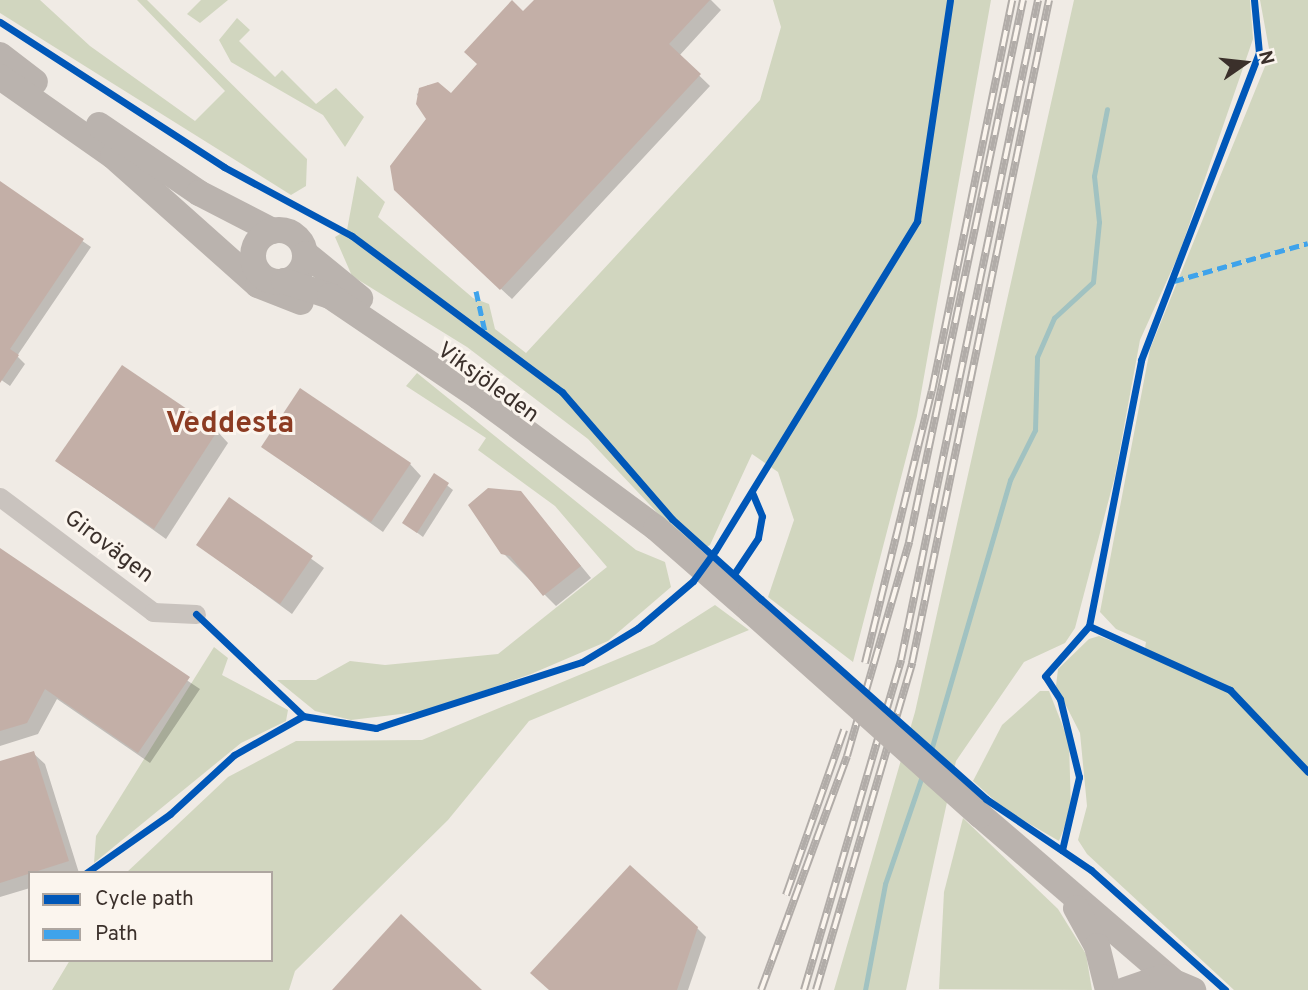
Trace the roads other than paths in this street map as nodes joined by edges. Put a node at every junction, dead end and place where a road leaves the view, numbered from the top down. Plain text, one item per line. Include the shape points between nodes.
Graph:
1 (0, 55) edge
2 (0, 77) edge
3 (113, 156) junction
4 (273, 231) junction
5 (306, 254) junction
6 (254, 262) junction
7 (284, 281) junction
8 (360, 318) junction
9 (0, 497) edge
10 (656, 528) junction
11 (196, 614) dead end
12 (1068, 894) junction
13 (1182, 984) edge
14 (1108, 990) edge
15 (1125, 990) edge

1 - 4 main road via 199,193
2 - 3 main road, Viksjöleden
3 - 6 main road, Viksjöleden via 203,211
3 - 8 main road, Viksjöleden via 258,285
4 - 5 main road via 293,237
4 - 6 main road via 257,240
5 - 7 main road via 302,270
5 - 10 main road, Viksjöleden via 537,420
6 - 7 main road via 268,278
7 - 8 main road, Viksjöleden via 330,296
8 - 10 main road, Viksjöleden
9 - 11 street, Girovägen via 153,612
10 - 12 main road, Viksjöleden, bridge
12 - 13 main road, Viksjöleden
12 - 14 main road, Viksjöleden via 1097,946
13 - 15 main road via 1144,980

